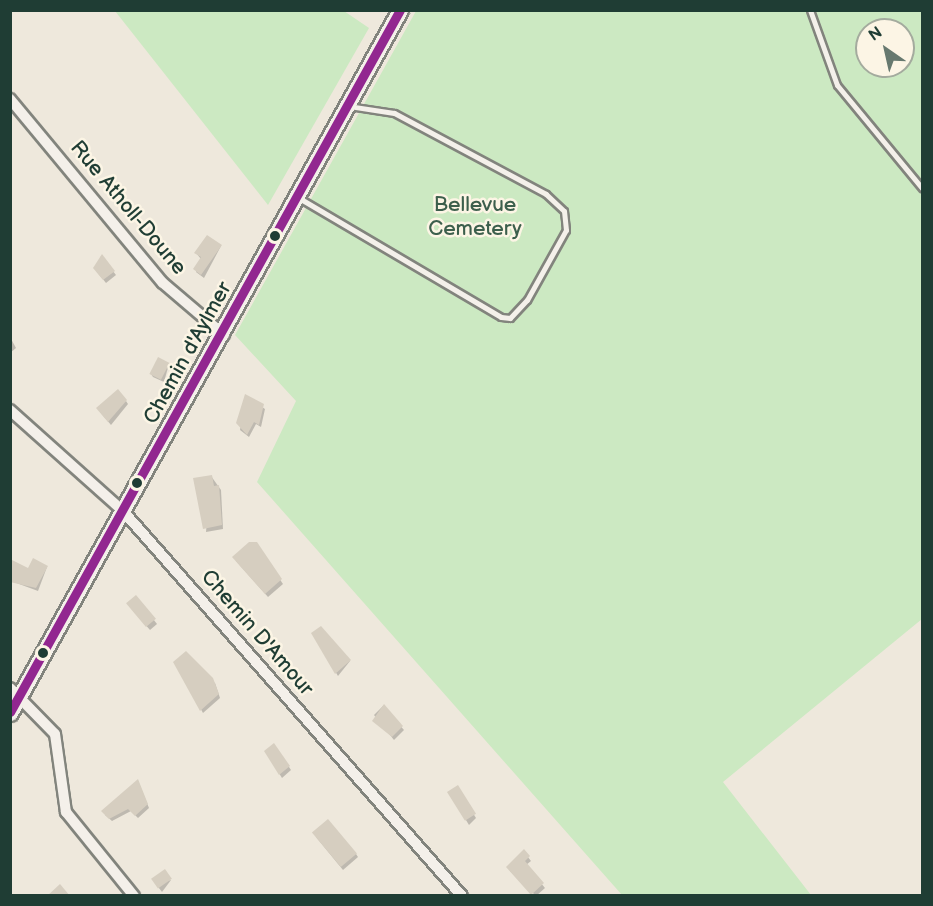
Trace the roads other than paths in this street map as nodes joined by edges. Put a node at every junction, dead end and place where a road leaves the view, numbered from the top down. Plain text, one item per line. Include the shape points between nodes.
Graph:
1 (400, 10) edge
2 (810, 10) edge
3 (10, 99) edge
4 (347, 106) junction
5 (922, 188) edge
6 (296, 196) junction
7 (224, 335) junction
8 (10, 410) edge
9 (123, 511) junction
10 (15, 693) edge
11 (10, 713) edge
12 (134, 896) edge
13 (462, 896) edge

1 - 4 main road, Chemin d'Aylmer
2 - 5 lane via 837,85
3 - 7 street, Rue Atholl-Doune via 163,283
4 - 6 main road, Chemin d'Aylmer
4 - 6 lane via 394,113 546,194 564,212 566,230 527,300 510,318 501,317
6 - 7 main road, Chemin d'Aylmer
7 - 9 main road, Chemin d'Aylmer
8 - 9 street, Chemin D'Amour
9 - 10 main road, Chemin d'Aylmer
9 - 13 street, Chemin D'Amour
10 - 11 main road, Chemin d'Aylmer
10 - 12 street via 55,734 66,812

